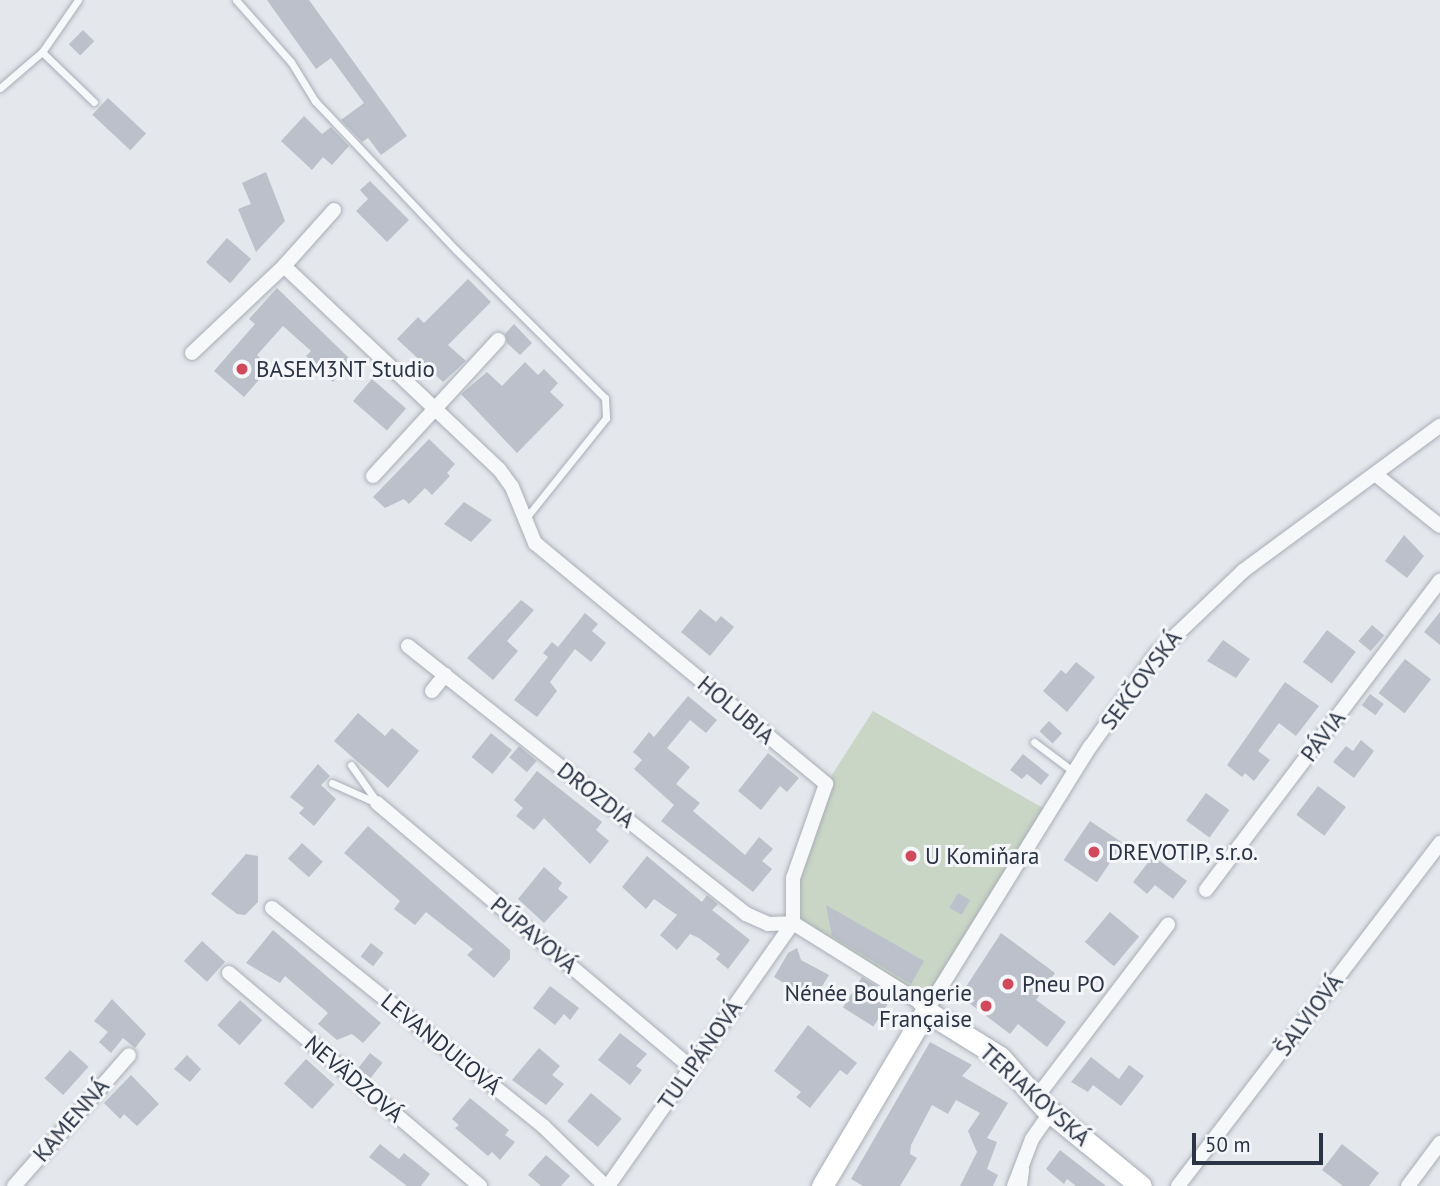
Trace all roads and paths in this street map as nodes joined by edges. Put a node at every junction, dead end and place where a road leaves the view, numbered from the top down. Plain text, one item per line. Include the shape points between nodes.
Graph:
1 (78, 0) edge
2 (236, 0) edge
3 (42, 52) junction
4 (0, 88) edge
5 (94, 102) dead end
6 (334, 211) dead end
7 (284, 266) junction
8 (498, 340) dead end
9 (192, 353) dead end
10 (434, 409) junction
11 (1440, 426) edge
12 (1375, 474) junction
13 (373, 476) dead end
14 (525, 519) junction
15 (1440, 526) edge
16 (1440, 581) edge
17 (408, 646) dead end
18 (444, 675) junction
19 (432, 691) dead end
20 (1034, 742) dead end
21 (351, 765) dead end
22 (1074, 772) junction
23 (332, 783) dead end
24 (377, 803) junction
25 (1440, 843) edge
26 (1206, 890) dead end
27 (272, 908) dead end
28 (793, 923) junction
29 (1168, 925) dead end
30 (229, 973) dead end
31 (926, 1011) junction
32 (129, 1055) dead end
33 (691, 1068) junction
34 (1043, 1105) junction
35 (1440, 1143) edge
36 (1025, 1154) junction
37 (14, 1186) edge
38 (480, 1186) edge
39 (606, 1186) edge
40 (822, 1186) edge
41 (1014, 1186) edge
42 (1023, 1186) edge
43 (1140, 1186) edge
44 (1178, 1186) edge
45 (1408, 1186) edge

1 - 3 lane
2 - 14 lane via 291,62 315,101 605,398 606,418
3 - 4 lane
3 - 5 lane
6 - 7 street
7 - 9 street
7 - 10 street
8 - 10 street
10 - 13 street
10 - 14 street via 499,470 512,487
11 - 12 street, SEKČOVSKÁ
12 - 15 street
12 - 22 street, SEKČOVSKÁ via 1243,570 1179,629
14 - 28 street, HOLUBIA via 535,543 826,784 793,878
16 - 26 street, PÁVIA
17 - 18 street, DROZDIA
18 - 19 street
18 - 28 street, DROZDIA via 746,914 768,924
20 - 22 lane
21 - 24 lane
22 - 31 street, SEKČOVSKÁ
23 - 24 lane
24 - 33 street, PÚPAVOVÁ
25 - 44 street, ŠALVIOVÁ
27 - 39 street, LEVANDUĽOVÁ via 544,1126
28 - 31 street via 911,996
28 - 33 street, TULIPÁNOVÁ
29 - 34 street
30 - 38 street, NEVÄDZOVÁ
31 - 34 street, TERIAKOVSKÁ via 1000,1057
31 - 40 street, SEKČOVSKÁ
32 - 37 street, KAMENNÁ
33 - 39 street, TULIPÁNOVÁ
34 - 36 street
34 - 43 street, TERIAKOVSKÁ
35 - 45 street
36 - 41 street
36 - 42 lane

